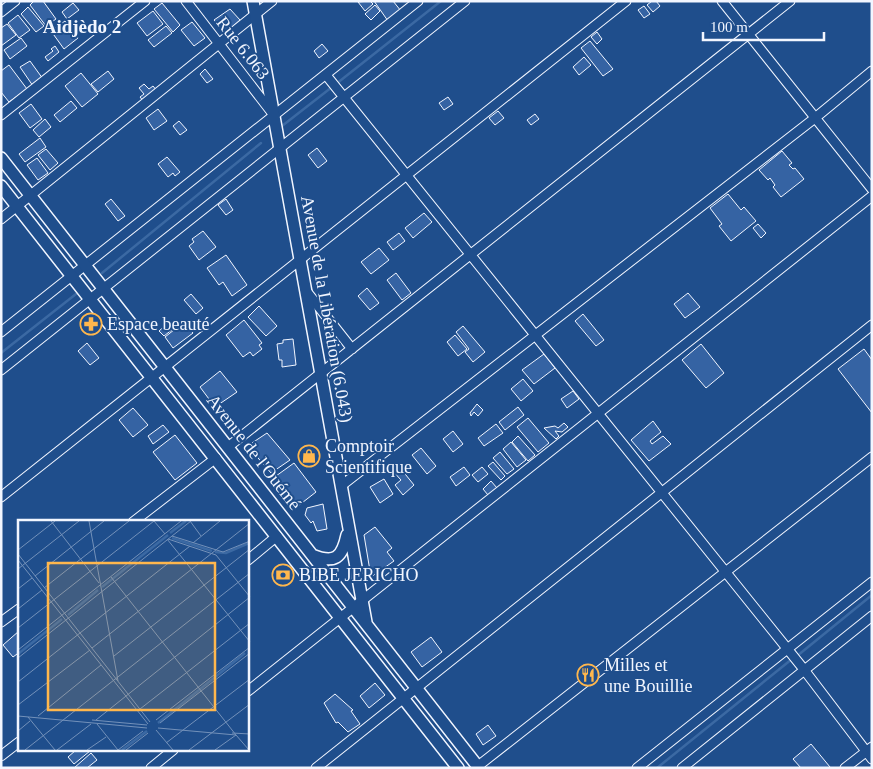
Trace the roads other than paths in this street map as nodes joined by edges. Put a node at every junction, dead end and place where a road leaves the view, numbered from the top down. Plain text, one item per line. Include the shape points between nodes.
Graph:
1 (15, 1) edge
2 (145, 1) edge
3 (186, 1) edge
4 (254, 1) edge
5 (272, 1) edge
6 (418, 1) edge
7 (465, 1) edge
8 (626, 1) edge
9 (722, 1) edge
10 (790, 1) edge
11 (1, 12) edge
12 (256, 14) junction
13 (749, 35) junction
14 (220, 44) junction
15 (872, 71) edge
16 (328, 78) junction
17 (342, 94) junction
18 (1, 115) edge
19 (274, 115) junction
20 (815, 118) junction
21 (280, 150) junction
22 (1, 158) edge
23 (407, 175) junction
24 (1, 186) edge
25 (872, 189) edge
26 (30, 195) junction
27 (872, 196) edge
28 (17, 206) junction
29 (1, 218) edge
30 (471, 255) junction
31 (300, 259) junction
32 (86, 266) junction
33 (72, 276) junction
34 (104, 289) junction
35 (306, 292) junction
36 (90, 299) junction
37 (872, 325) edge
38 (1, 332) edge
39 (536, 336) junction
40 (352, 349) junction
41 (165, 367) junction
42 (1, 370) edge
43 (321, 373) junction
44 (152, 377) junction
45 (598, 414) junction
46 (228, 447) junction
47 (872, 457) edge
48 (216, 458) junction
49 (341, 486) junction
50 (661, 491) junction
51 (1, 497) edge
52 (136, 520) edge
53 (349, 528) junction
54 (277, 536) junction
55 (312, 554) junction
56 (249, 559) edge
57 (725, 571) junction
58 (872, 582) edge
59 (358, 604) junction
60 (18, 610) edge
61 (872, 616) edge
62 (341, 617) junction
63 (1, 622) edge
64 (790, 651) junction
65 (803, 668) junction
66 (417, 688) junction
67 (249, 690) edge
68 (405, 698) junction
69 (18, 743) edge
70 (171, 752) edge
71 (870, 752) edge
72 (1, 756) edge
73 (479, 767) edge
74 (151, 768) edge
75 (316, 768) edge
76 (458, 768) edge
77 (637, 768) edge
78 (682, 768) edge
79 (845, 768) edge

1 - 11 street
2 - 18 street
3 - 14 street, Rue 6.063
4 - 12 main road, Avenue de la Libération (6.043)
5 - 12 street
6 - 16 street
7 - 17 street
8 - 23 street
9 - 13 street
10 - 13 street
12 - 14 street
12 - 19 main road, Avenue de la Libération (6.043)
13 - 20 street
13 - 30 street
14 - 19 street, Rue 6.063
14 - 26 street
15 - 20 street
16 - 17 street
16 - 19 street
17 - 21 street
17 - 23 street
19 - 21 main road, Avenue de la Libération (6.043)
19 - 32 street
20 - 25 street
20 - 39 street
21 - 31 main road, Avenue de la Libération (6.043)
21 - 34 street
22 - 26 main road, Avenue de l'Ouémé
23 - 30 street
23 - 31 street
24 - 28 main road, Avenue de l'Ouémé
26 - 28 street
26 - 32 main road, Avenue de l'Ouémé
27 - 45 street
28 - 29 street
28 - 33 main road, Avenue de l'Ouémé
30 - 39 street
30 - 40 street
31 - 35 main road, Avenue de la Libération (6.043)
31 - 41 street
32 - 33 street
32 - 34 main road, Avenue de l'Ouémé
33 - 36 main road, Avenue de l'Ouémé
33 - 38 street
34 - 36 street
34 - 41 main road, Avenue de l'Ouémé
35 - 40 street
35 - 43 main road, Avenue de la Libération (6.043)
36 - 42 street
36 - 44 main road, Avenue de l'Ouémé
37 - 50 street
39 - 45 street
39 - 49 street
40 - 43 street
41 - 44 street
41 - 46 main road, Avenue de l'Ouémé
43 - 46 street
43 - 49 main road, Avenue de la Libération (6.043)
44 - 48 main road, Avenue de l'Ouémé
44 - 51 street
45 - 50 street
45 - 59 street
46 - 55 main road, Avenue de l'Ouémé
47 - 57 street
48 - 52 street
48 - 54 main road, Avenue de l'Ouémé
49 - 53 main road, Avenue de la Libération (6.043)
50 - 57 street
50 - 66 street
53 - 55 main road via 340,555 324,560
53 - 59 main road, Avenue de la Libération (6.043)
54 - 56 street
54 - 62 main road, Avenue de l'Ouémé
55 - 59 main road, Avenue de l'Ouémé
57 - 64 street
57 - 73 street
58 - 64 street
59 - 62 street
59 - 66 main road, Avenue de la Libération (6.043) via 366,623
60 - 63 street
61 - 65 street
62 - 67 street
62 - 68 main road, Avenue de l'Ouémé
64 - 65 street
64 - 77 street
65 - 71 street
65 - 78 street
66 - 68 street
66 - 73 main road
68 - 75 street
68 - 76 main road, Avenue de l'Ouémé
69 - 72 street
70 - 74 street
71 - 79 street

